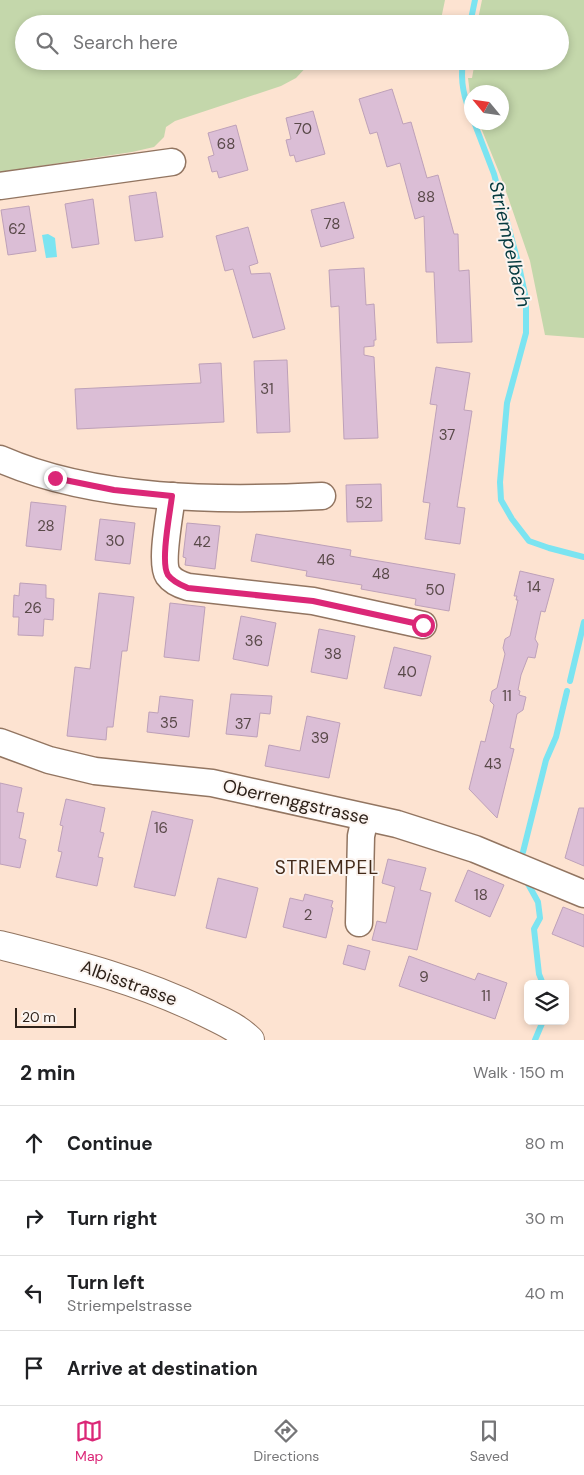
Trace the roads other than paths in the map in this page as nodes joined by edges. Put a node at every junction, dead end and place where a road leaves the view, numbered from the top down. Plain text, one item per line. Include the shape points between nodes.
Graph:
1 (172, 162) dead end
2 (0, 186) edge
3 (0, 459) edge
4 (172, 496) junction
5 (322, 496) dead end
6 (423, 625) dead end
7 (0, 742) edge
8 (365, 818) junction
9 (584, 894) edge
10 (359, 924) dead end
11 (0, 945) edge
12 (250, 1040) edge

1 - 2 street
3 - 4 street via 55,478 114,490
4 - 5 street
4 - 6 street via 164,561 168,575 176,583 188,588 313,601
7 - 8 street, Oberrenggstrasse via 49,760 95,771 212,783
8 - 9 street, Oberrenggstrasse via 397,824 475,849
8 - 10 street via 361,836
11 - 12 main road, Albisstrasse via 146,987 232,1026

